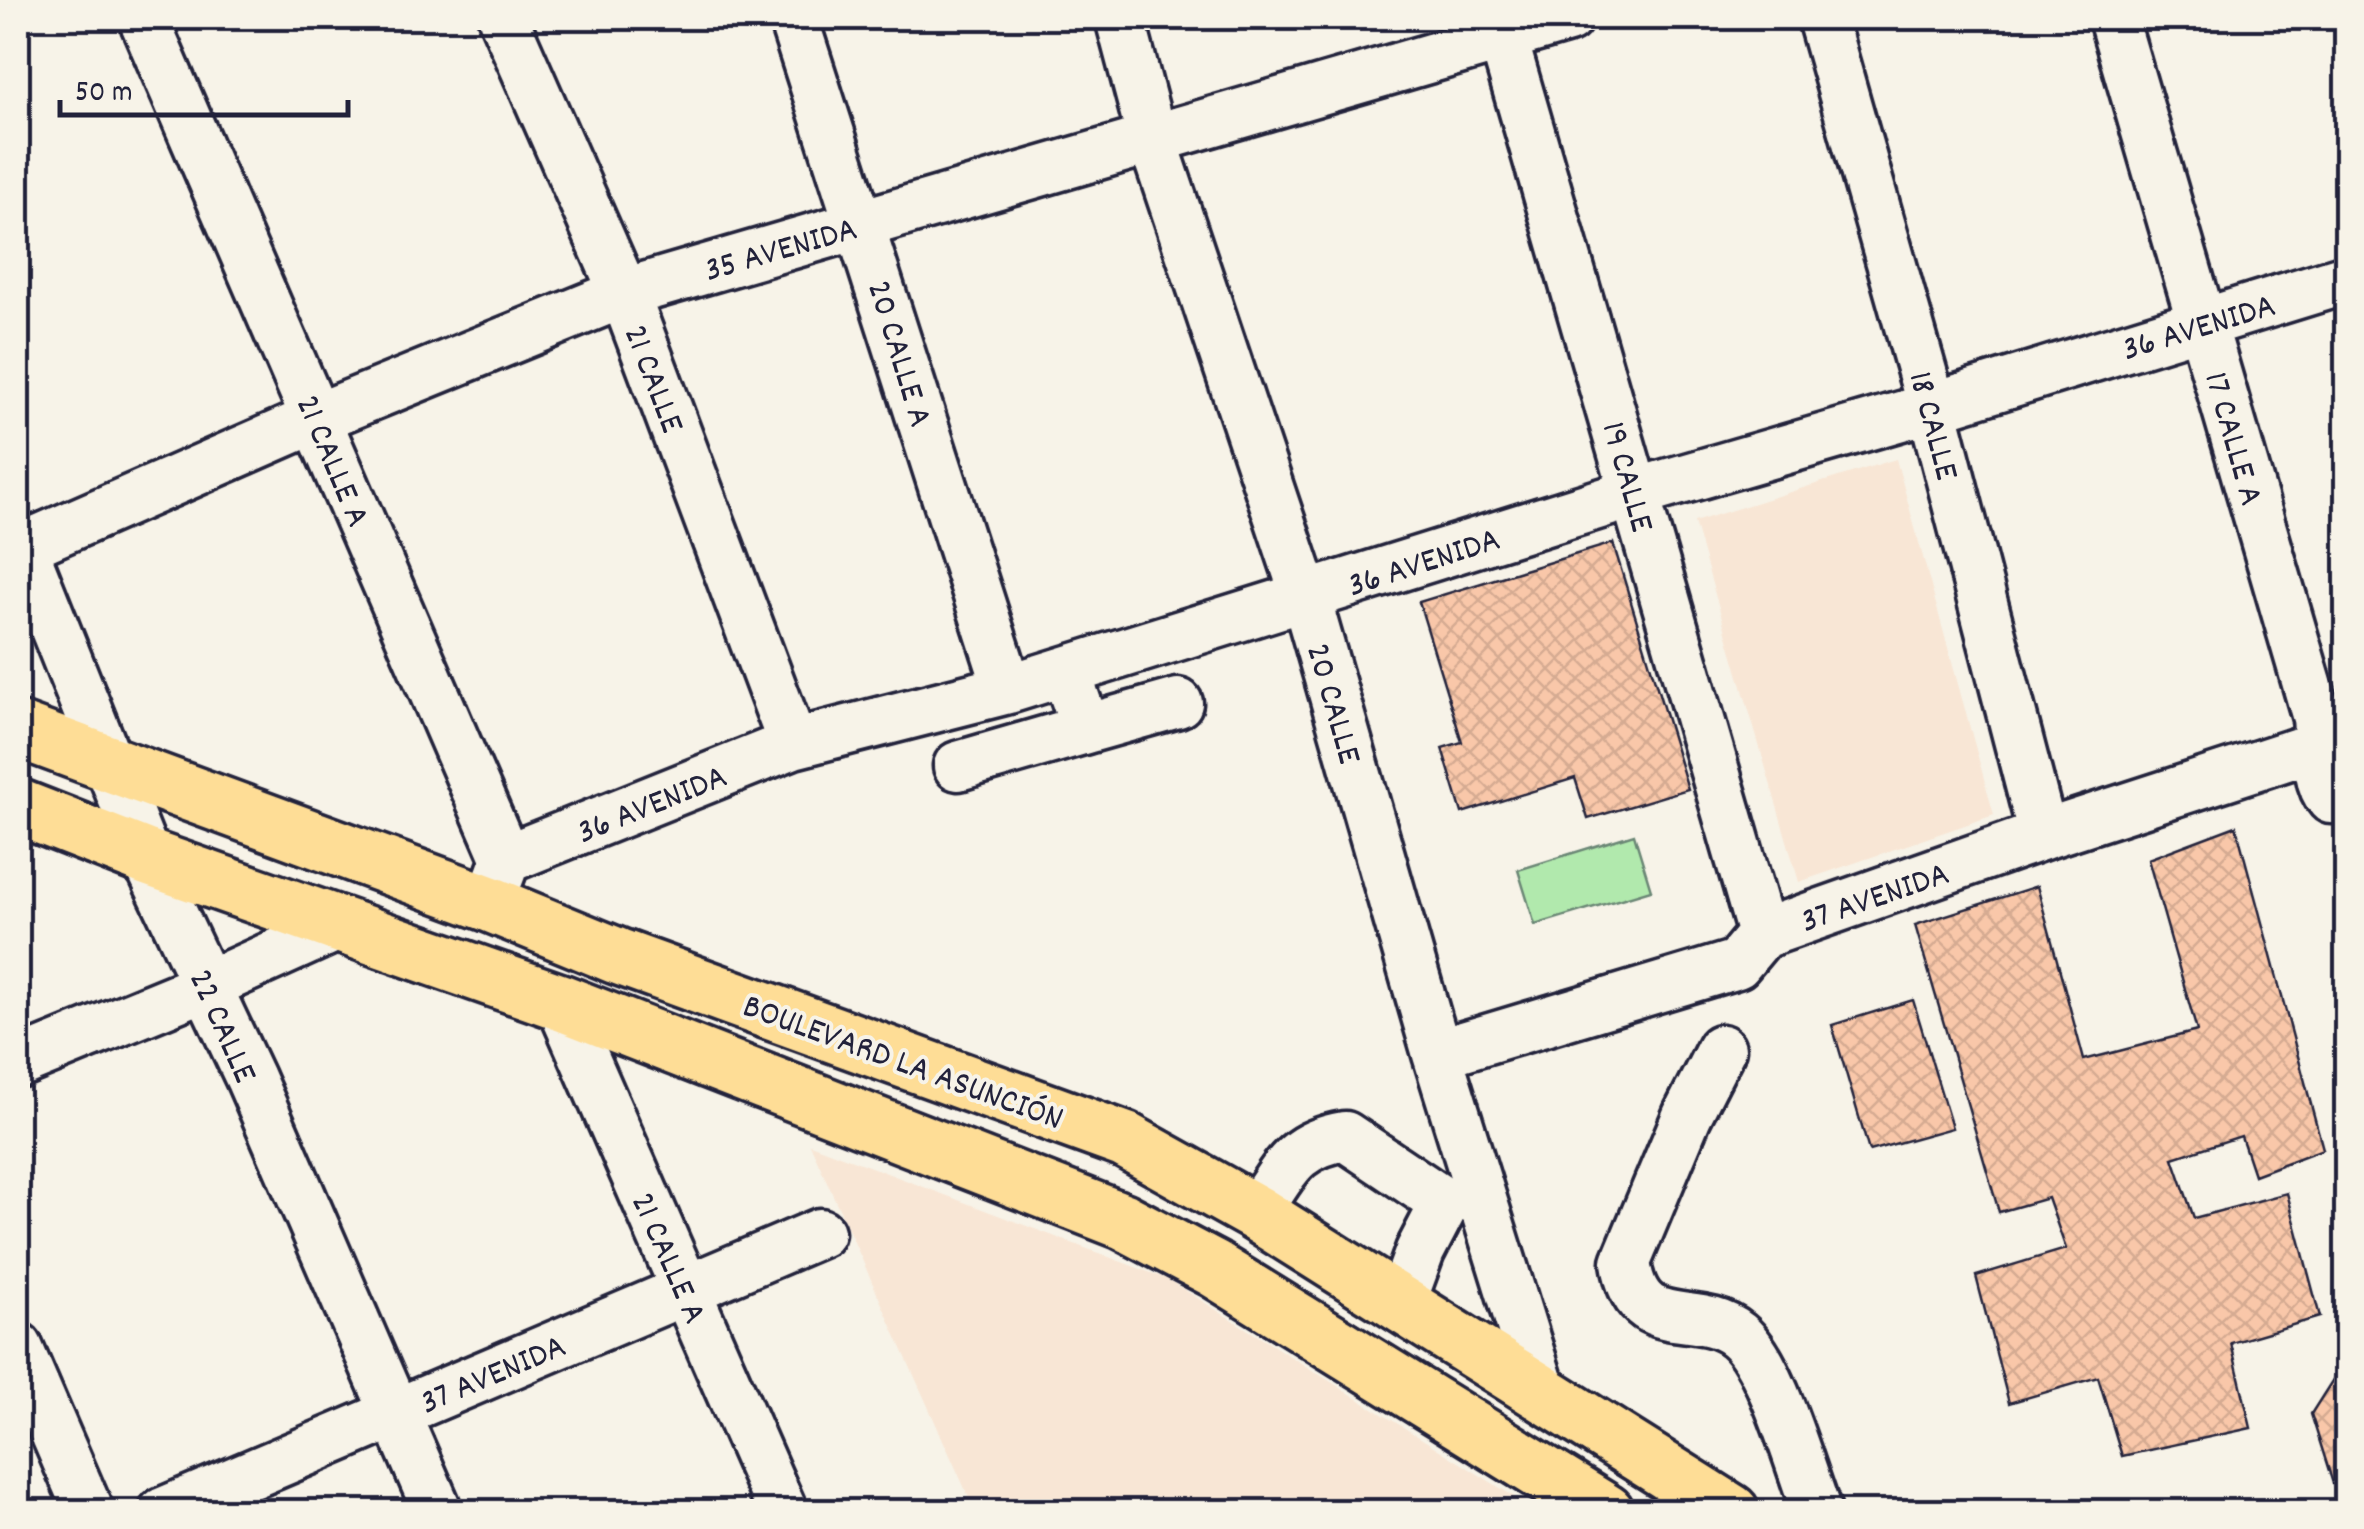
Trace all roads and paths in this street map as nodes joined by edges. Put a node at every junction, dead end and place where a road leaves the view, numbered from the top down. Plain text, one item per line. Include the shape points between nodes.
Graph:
1 (144, 18) edge
2 (503, 18) edge
3 (793, 18) edge
4 (1120, 18) edge
5 (1568, 18) edge
6 (1822, 18) edge
7 (2112, 18) edge
8 (1499, 27) edge
9 (1152, 139) junction
10 (862, 224) junction
11 (2346, 280) edge
12 (624, 293) junction
13 (2203, 324) junction
14 (1932, 407) junction
15 (318, 418) junction
16 (1634, 493) junction
17 (19, 544) edge
18 (1306, 598) junction
19 (1066, 672) junction
20 (1008, 689) junction
21 (1178, 704) dead end
22 (1086, 729) junction
23 (18, 730) edge
24 (793, 744) junction
25 (2320, 745) junction
26 (109, 764) junction
27 (958, 766) dead end
28 (2346, 797) edge
29 (18, 807) edge
30 (2043, 835) junction
31 (146, 857) junction
32 (498, 881) junction
33 (343, 924) junction
34 (1762, 934) junction
35 (208, 984) junction
36 (560, 1002) junction
37 (1721, 1049) dead end
38 (1437, 1054) junction
39 (18, 1064) edge
40 (1463, 1200) junction
41 (1256, 1214) junction
42 (820, 1233) dead end
43 (686, 1290) junction
44 (1400, 1306) junction
45 (18, 1347) edge
46 (1542, 1393) junction
47 (396, 1413) junction
48 (1583, 1506) edge
49 (88, 1512) edge
50 (163, 1512) edge
51 (438, 1512) edge
52 (782, 1512) edge
53 (1731, 1512) edge
54 (1817, 1512) edge

1 - 15 street, 21 CALLE A
2 - 12 street, 21 CALLE
3 - 10 street, 20 CALLE A
4 - 9 street, 20 CALLE
5 - 8 street, 35 AVENIDA
6 - 14 street, 18 CALLE
7 - 13 street, 17 CALLE A
8 - 9 street, 35 AVENIDA
8 - 16 street, 19 CALLE
9 - 10 street, 35 AVENIDA
9 - 18 street, 20 CALLE
10 - 12 street, 35 AVENIDA
10 - 20 street, 20 CALLE A
11 - 13 street, 36 AVENIDA
12 - 15 street, 35 AVENIDA
12 - 24 street, 21 CALLE
13 - 14 street, 36 AVENIDA
13 - 25 street, 17 CALLE A
14 - 16 street, 36 AVENIDA
14 - 30 street, 18 CALLE
15 - 17 street, 35 AVENIDA
15 - 32 street, 21 CALLE A
16 - 18 street, 36 AVENIDA
16 - 34 street, 19 CALLE
17 - 26 street, 22 CALLE
18 - 19 street, 36 AVENIDA
18 - 38 street, 20 CALLE
19 - 20 street, 36 AVENIDA
19 - 22 street
20 - 24 street, 36 AVENIDA
21 - 22 street
22 - 27 street
23 - 26 main road, BOULEVARD LA ASUNCIÓN
24 - 32 street, 36 AVENIDA
25 - 28 street, 17 CALLE A via 2326,793
25 - 30 street, 37 AVENIDA
26 - 31 street, 22 CALLE
26 - 32 main road, BOULEVARD LA ASUNCIÓN
29 - 31 main road, BOULEVARD LA ASUNCIÓN
30 - 34 street, 37 AVENIDA
31 - 33 main road, BOULEVARD LA ASUNCIÓN
31 - 35 street, 22 CALLE
32 - 41 main road, BOULEVARD LA ASUNCIÓN via 635,962 1126,1140
33 - 35 street
33 - 36 main road, BOULEVARD LA ASUNCIÓN
34 - 38 street, 37 AVENIDA via 1736,964
35 - 39 street
35 - 47 street, 22 CALLE
36 - 43 street, 21 CALLE A
36 - 48 main road, BOULEVARD LA ASUNCIÓN via 1124,1221 1214,1268
37 - 54 street via 1626,1262 1628,1280 1654,1311 1736,1333 1754,1352
38 - 40 street, 20 CALLE
40 - 41 street via 1345,1136 1317,1141 1295,1155
40 - 44 street via 1420,1251
40 - 46 street, 20 CALLE
41 - 44 main road, BOULEVARD LA ASUNCIÓN
42 - 43 street, 37 AVENIDA
43 - 47 street, 37 AVENIDA
43 - 52 street, 21 CALLE A
44 - 46 main road, BOULEVARD LA ASUNCIÓN
45 - 49 street
46 - 53 main road, BOULEVARD LA ASUNCIÓN
47 - 50 street, 37 AVENIDA
47 - 51 street, 22 CALLE

